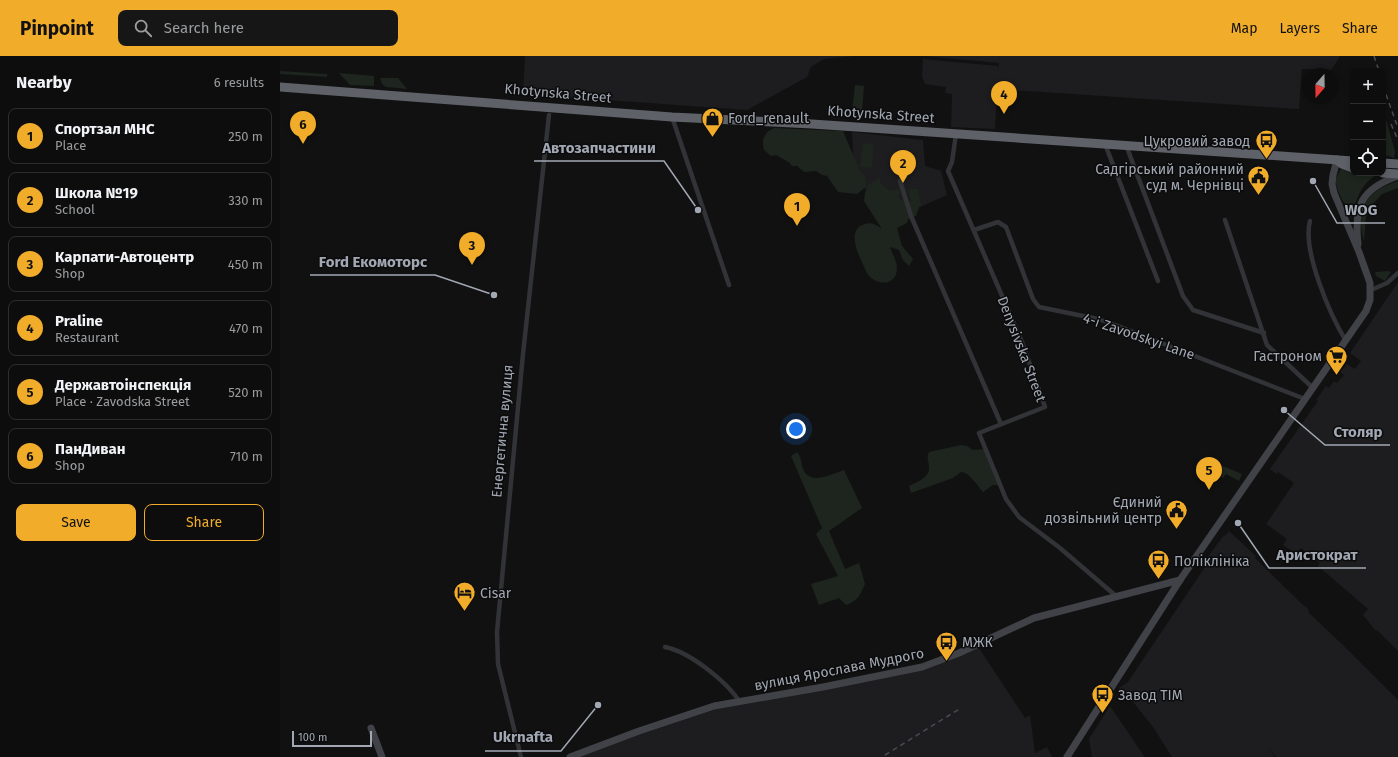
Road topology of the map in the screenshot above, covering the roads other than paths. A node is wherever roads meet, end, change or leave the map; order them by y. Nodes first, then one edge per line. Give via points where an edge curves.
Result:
1 (280, 87) edge
2 (550, 111) junction
3 (672, 117) junction
4 (956, 134) junction
5 (1105, 144) junction
6 (1126, 145) junction
7 (1337, 160) junction
8 (1350, 161) edge
9 (1386, 163) edge
10 (1398, 164) edge
11 (1350, 167) edge
12 (1386, 173) edge
13 (1398, 175) edge
14 (900, 181) dead end
15 (1225, 220) dead end
16 (1310, 221) dead end
17 (974, 230) junction
18 (1359, 252) junction
19 (1398, 273) edge
20 (1158, 280) dead end
21 (729, 285) dead end
22 (1371, 290) junction
23 (1264, 333) junction
24 (1346, 341) junction
25 (1313, 388) junction
26 (1305, 399) junction
27 (1001, 424) junction
28 (1180, 580) junction
29 (1116, 596) junction
30 (665, 647) dead end
31 (740, 702) junction
32 (371, 728) dead end
33 (1075, 744) junction
34 (382, 757) edge
35 (521, 757) edge
36 (570, 757) edge
37 (1067, 757) edge
38 (1073, 757) edge

1 - 2 highway, Khotynska Street
2 - 3 highway, Khotynska Street
2 - 35 street, Енергетична вулиця via 497,632 498,664
3 - 4 highway, Khotynska Street
3 - 21 street
4 - 5 highway, Khotynska Street
4 - 17 street, Denysivska Street via 952,162 948,171
5 - 6 highway, Khotynska Street
5 - 20 street
6 - 7 highway, Khotynska Street
6 - 23 street via 1187,304 1192,310
7 - 8 highway, Khotynska Street
7 - 11 highway, Khotynska Street
7 - 18 main road via 1332,184 1334,193
9 - 10 highway
12 - 13 highway
13 - 18 main road via 1367,192 1360,203 1356,224
14 - 27 street via 911,216
15 - 23 street
16 - 24 street via 1309,250 1326,298
17 - 26 street, 4-i Zavodskyi Lane via 998,222 1006,227 1032,298 1039,307 1118,326
17 - 27 street, Denysivska Street via 1022,342 1045,407
18 - 22 main road
19 - 22 street via 1387,283
22 - 24 main road via 1366,311
23 - 25 street via 1267,345
24 - 25 main road
25 - 26 main road
26 - 28 main road
27 - 29 street, Denysivska Street via 979,433 1006,499 1019,517
28 - 29 main road, вулиця Ярослава Мудрого
28 - 33 main road
29 - 31 main road, вулиця Ярослава Мудрого via 1034,618 959,654 922,667
30 - 31 street via 681,652 708,670 734,692
31 - 36 main road, вулиця Ярослава Мудрого via 714,706
32 - 34 main road
33 - 37 main road
33 - 38 main road

